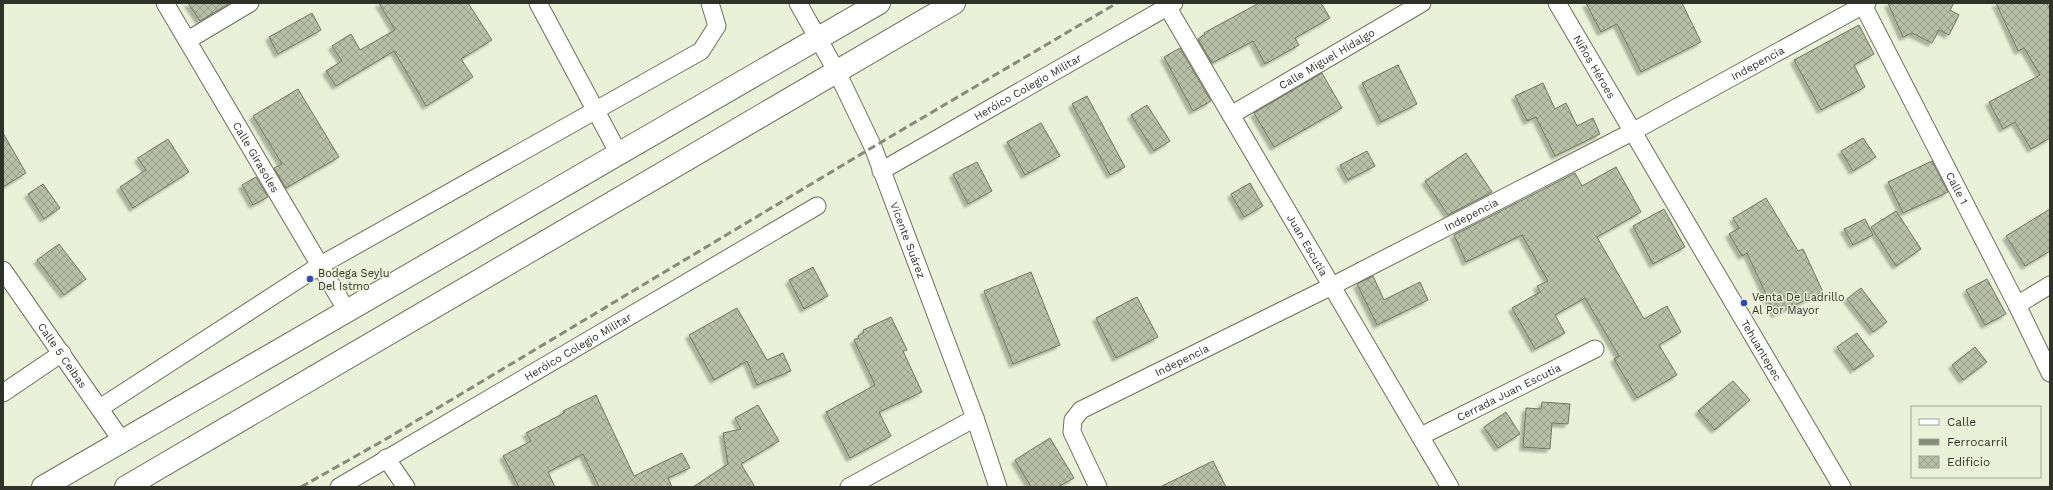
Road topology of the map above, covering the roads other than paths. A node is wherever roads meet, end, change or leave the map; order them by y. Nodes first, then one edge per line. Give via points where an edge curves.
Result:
1 (165, 3) edge
2 (250, 3) edge
3 (538, 3) edge
4 (710, 3) edge
5 (798, 3) edge
6 (878, 3) edge
7 (954, 3) edge
8 (1422, 3) edge
9 (1557, 3) edge
10 (1169, 4) edge
11 (1864, 4) edge
12 (817, 39) junction
13 (188, 40) junction
14 (837, 72) junction
15 (596, 110) junction
16 (1231, 115) junction
17 (1632, 132) junction
18 (619, 154) junction
19 (881, 171) junction
20 (817, 206) dead end
21 (319, 266) junction
22 (3, 270) edge
23 (2050, 285) edge
24 (1332, 286) junction
25 (2017, 305) junction
26 (347, 311) junction
27 (1595, 349) dead end
28 (62, 353) junction
29 (2050, 373) edge
30 (3, 393) edge
31 (100, 408) junction
32 (976, 418) junction
33 (1421, 436) junction
34 (122, 440) junction
35 (386, 458) junction
36 (43, 487) edge
37 (126, 487) edge
38 (339, 487) edge
39 (406, 487) edge
40 (849, 487) edge
41 (998, 487) edge
42 (1098, 487) edge
43 (1450, 487) edge
44 (1842, 487) edge

1 - 13 street, Calle Girasoles
2 - 13 street
3 - 15 street
4 - 15 street via 717,26 701,50
5 - 12 street, Vicente Suárez
6 - 12 main road
7 - 14 main road
8 - 16 street, Calle Miguel Hidalgo
9 - 17 street, Niños Héroes
10 - 16 street, Juan Escutia
10 - 19 street, Heróico Colegio Militar
11 - 17 street, Indepencia
11 - 25 street, Calle 1
12 - 14 street, Vicente Suárez
12 - 18 main road
13 - 21 street, Calle Girasoles
14 - 19 street, Vicente Suárez via 873,147
14 - 37 main road
15 - 18 street
15 - 21 street
16 - 24 street, Juan Escutia
17 - 24 street, Indepencia
17 - 44 street, Tehuantepec
18 - 26 main road
19 - 32 street, Vicente Suárez
20 - 35 street, Heróico Colegio Militar
21 - 26 street, Calle Girasoles
21 - 31 street
22 - 28 street, Calle 5 Ceibas
23 - 25 street
24 - 33 street, Juan Escutia
24 - 42 street, Indepencia via 1081,410 1073,420 1072,432
25 - 29 street, Calle 1
26 - 34 main road
27 - 33 street, Cerrada Juan Escutia
28 - 30 street
28 - 31 street, Calle 5 Ceibas
31 - 34 street, Calle 5 Ceibas
32 - 40 street
32 - 41 street, Vicente Suárez
33 - 43 street, Juan Escutia
34 - 36 main road
35 - 38 street, Heróico Colegio Militar
35 - 39 street

